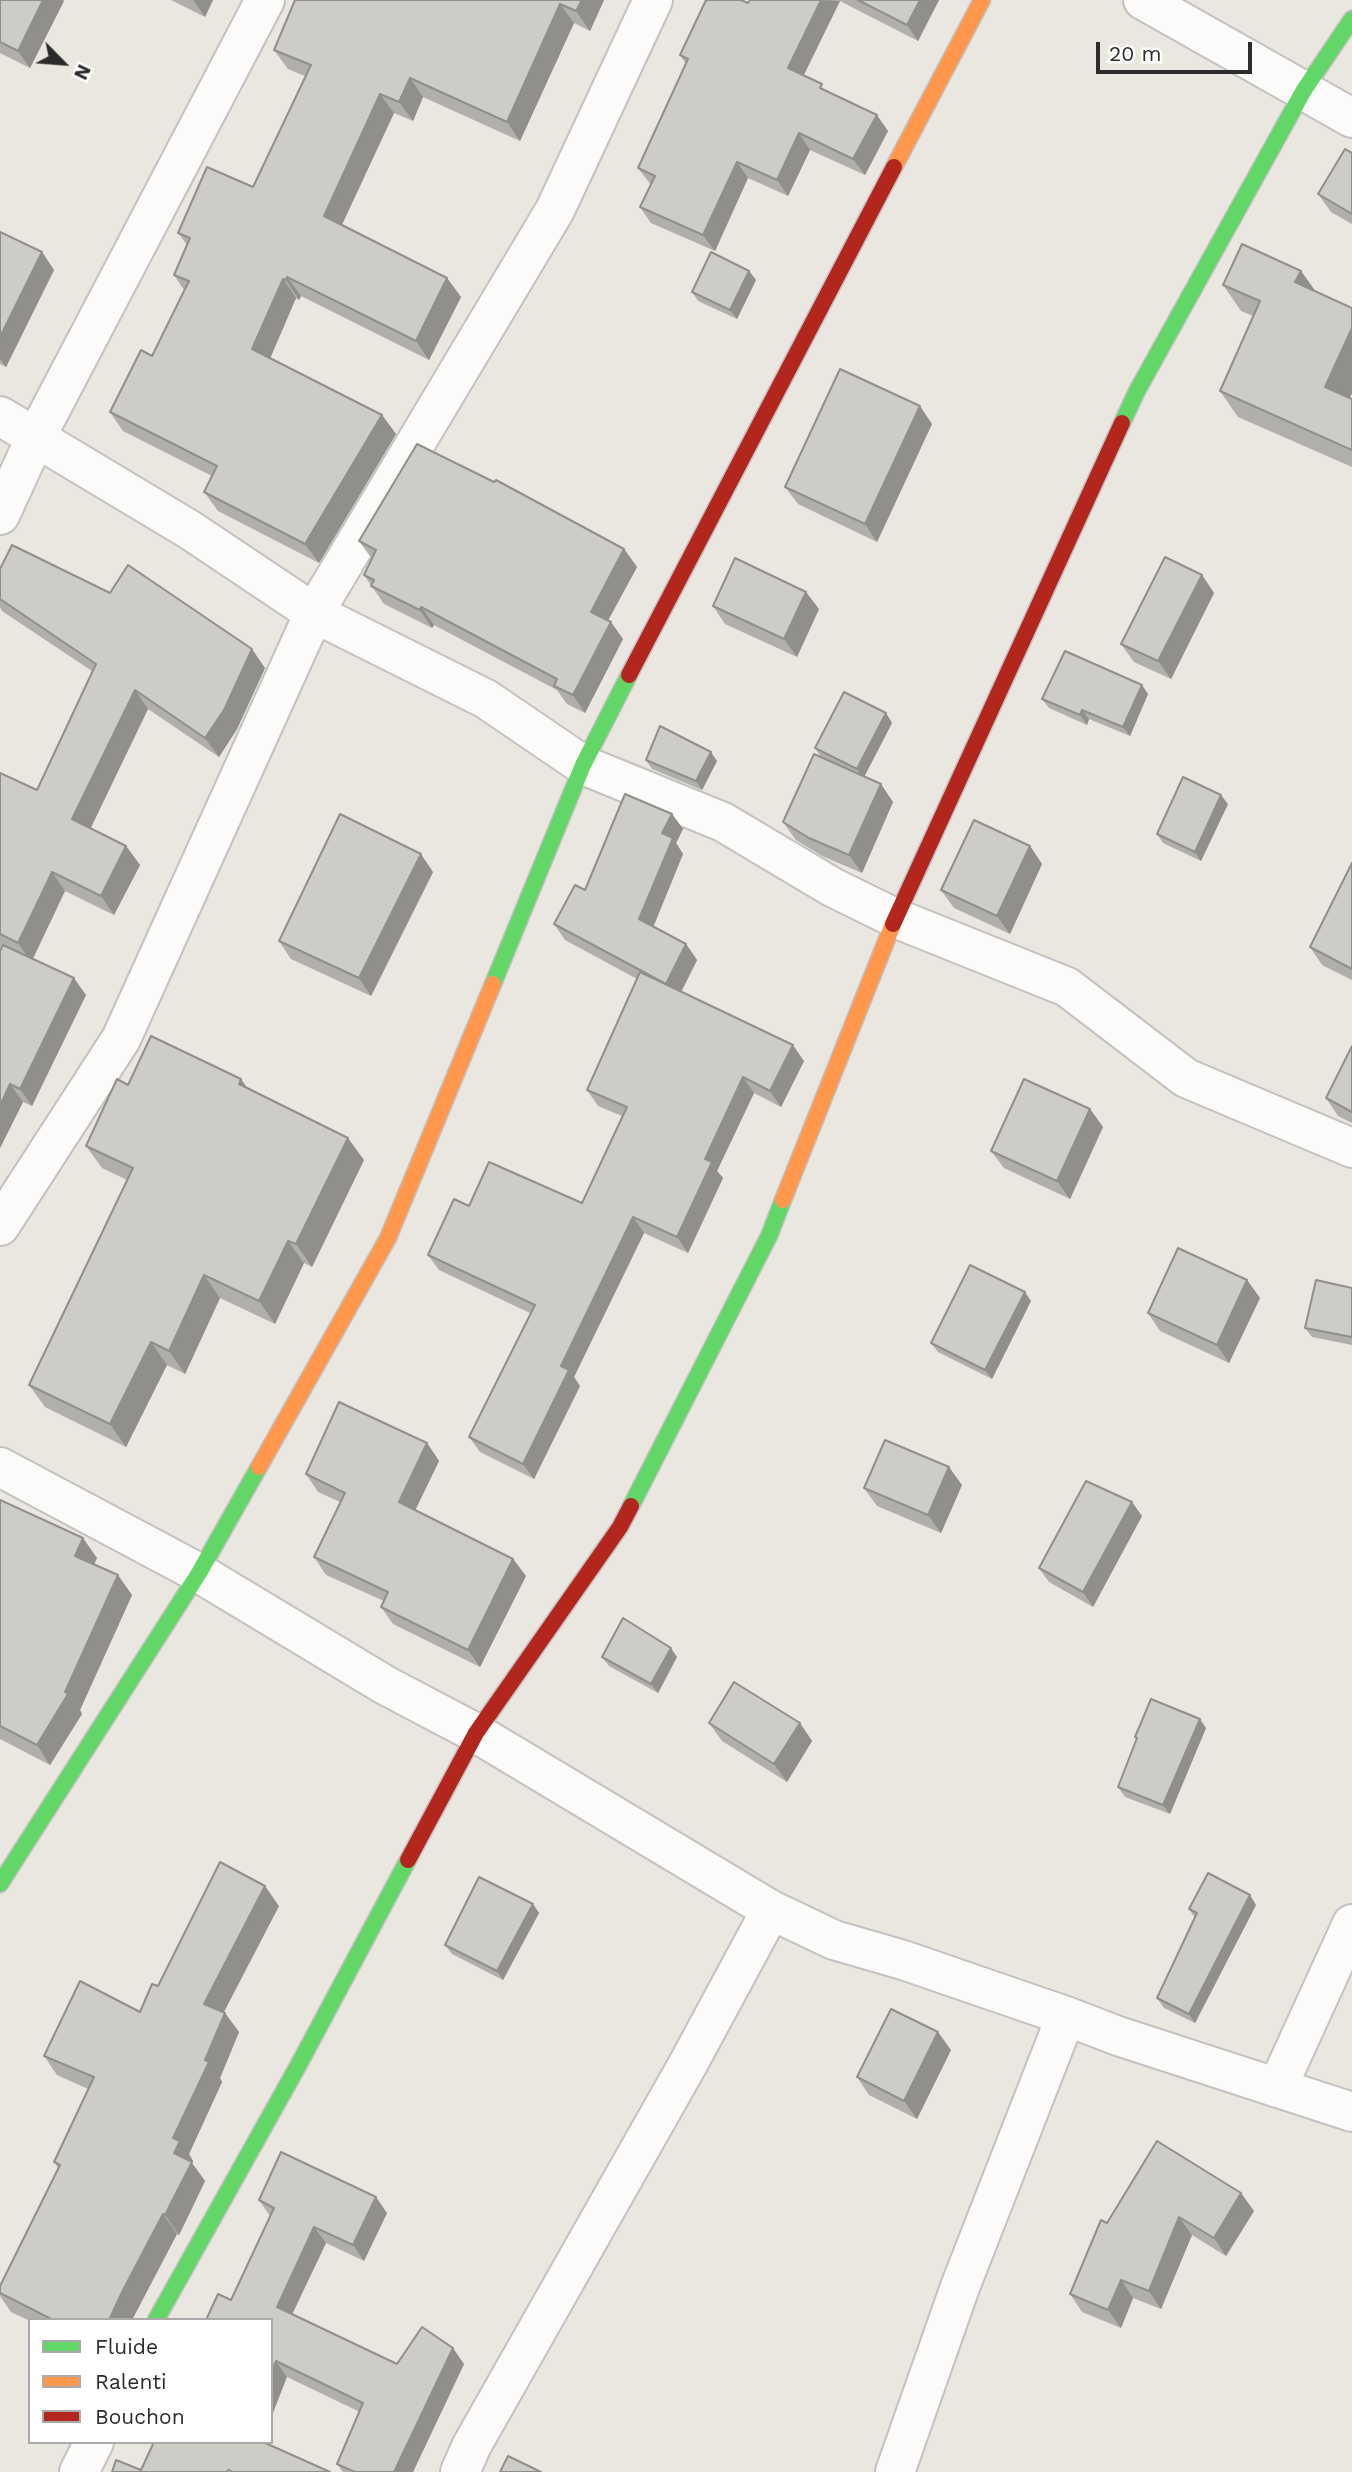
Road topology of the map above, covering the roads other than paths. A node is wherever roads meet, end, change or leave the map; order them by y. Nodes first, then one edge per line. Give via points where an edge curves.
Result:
1 (265, 0) edge
2 (653, 0) edge
3 (982, 0) edge
4 (1143, 0) edge
5 (1352, 19) edge
6 (1304, 90) junction
7 (1352, 118) edge
8 (0, 416) edge
9 (35, 439) junction
10 (0, 515) edge
11 (314, 613) junction
12 (583, 765) junction
13 (895, 918) junction
14 (1352, 1148) edge
15 (0, 1226) edge
16 (0, 1467) edge
17 (199, 1573) junction
18 (476, 1733) junction
19 (0, 1884) edge
20 (771, 1910) junction
21 (1352, 1924) edge
22 (1066, 2016) junction
23 (1277, 2088) junction
24 (1352, 2112) edge
25 (157, 2318) edge
26 (93, 2444) edge
27 (79, 2472) edge
28 (460, 2472) edge
29 (895, 2472) edge

1 - 9 street
2 - 11 street via 555,210
3 - 12 street
4 - 6 street
5 - 6 street
6 - 7 street
6 - 13 street via 1137,391
8 - 9 street
9 - 10 street
9 - 11 street via 190,530
11 - 12 street via 486,699
11 - 15 street via 121,1040
12 - 13 street via 723,822 832,887
12 - 17 street via 388,1238
13 - 14 street via 1067,987 1186,1078
13 - 18 street via 769,1236 627,1515
16 - 17 street
17 - 18 street via 385,1685
17 - 19 street
18 - 20 street
18 - 25 street
20 - 22 street via 834,1940
20 - 28 street
21 - 23 street
22 - 23 street
22 - 29 street via 960,2287
23 - 24 street
26 - 27 street

